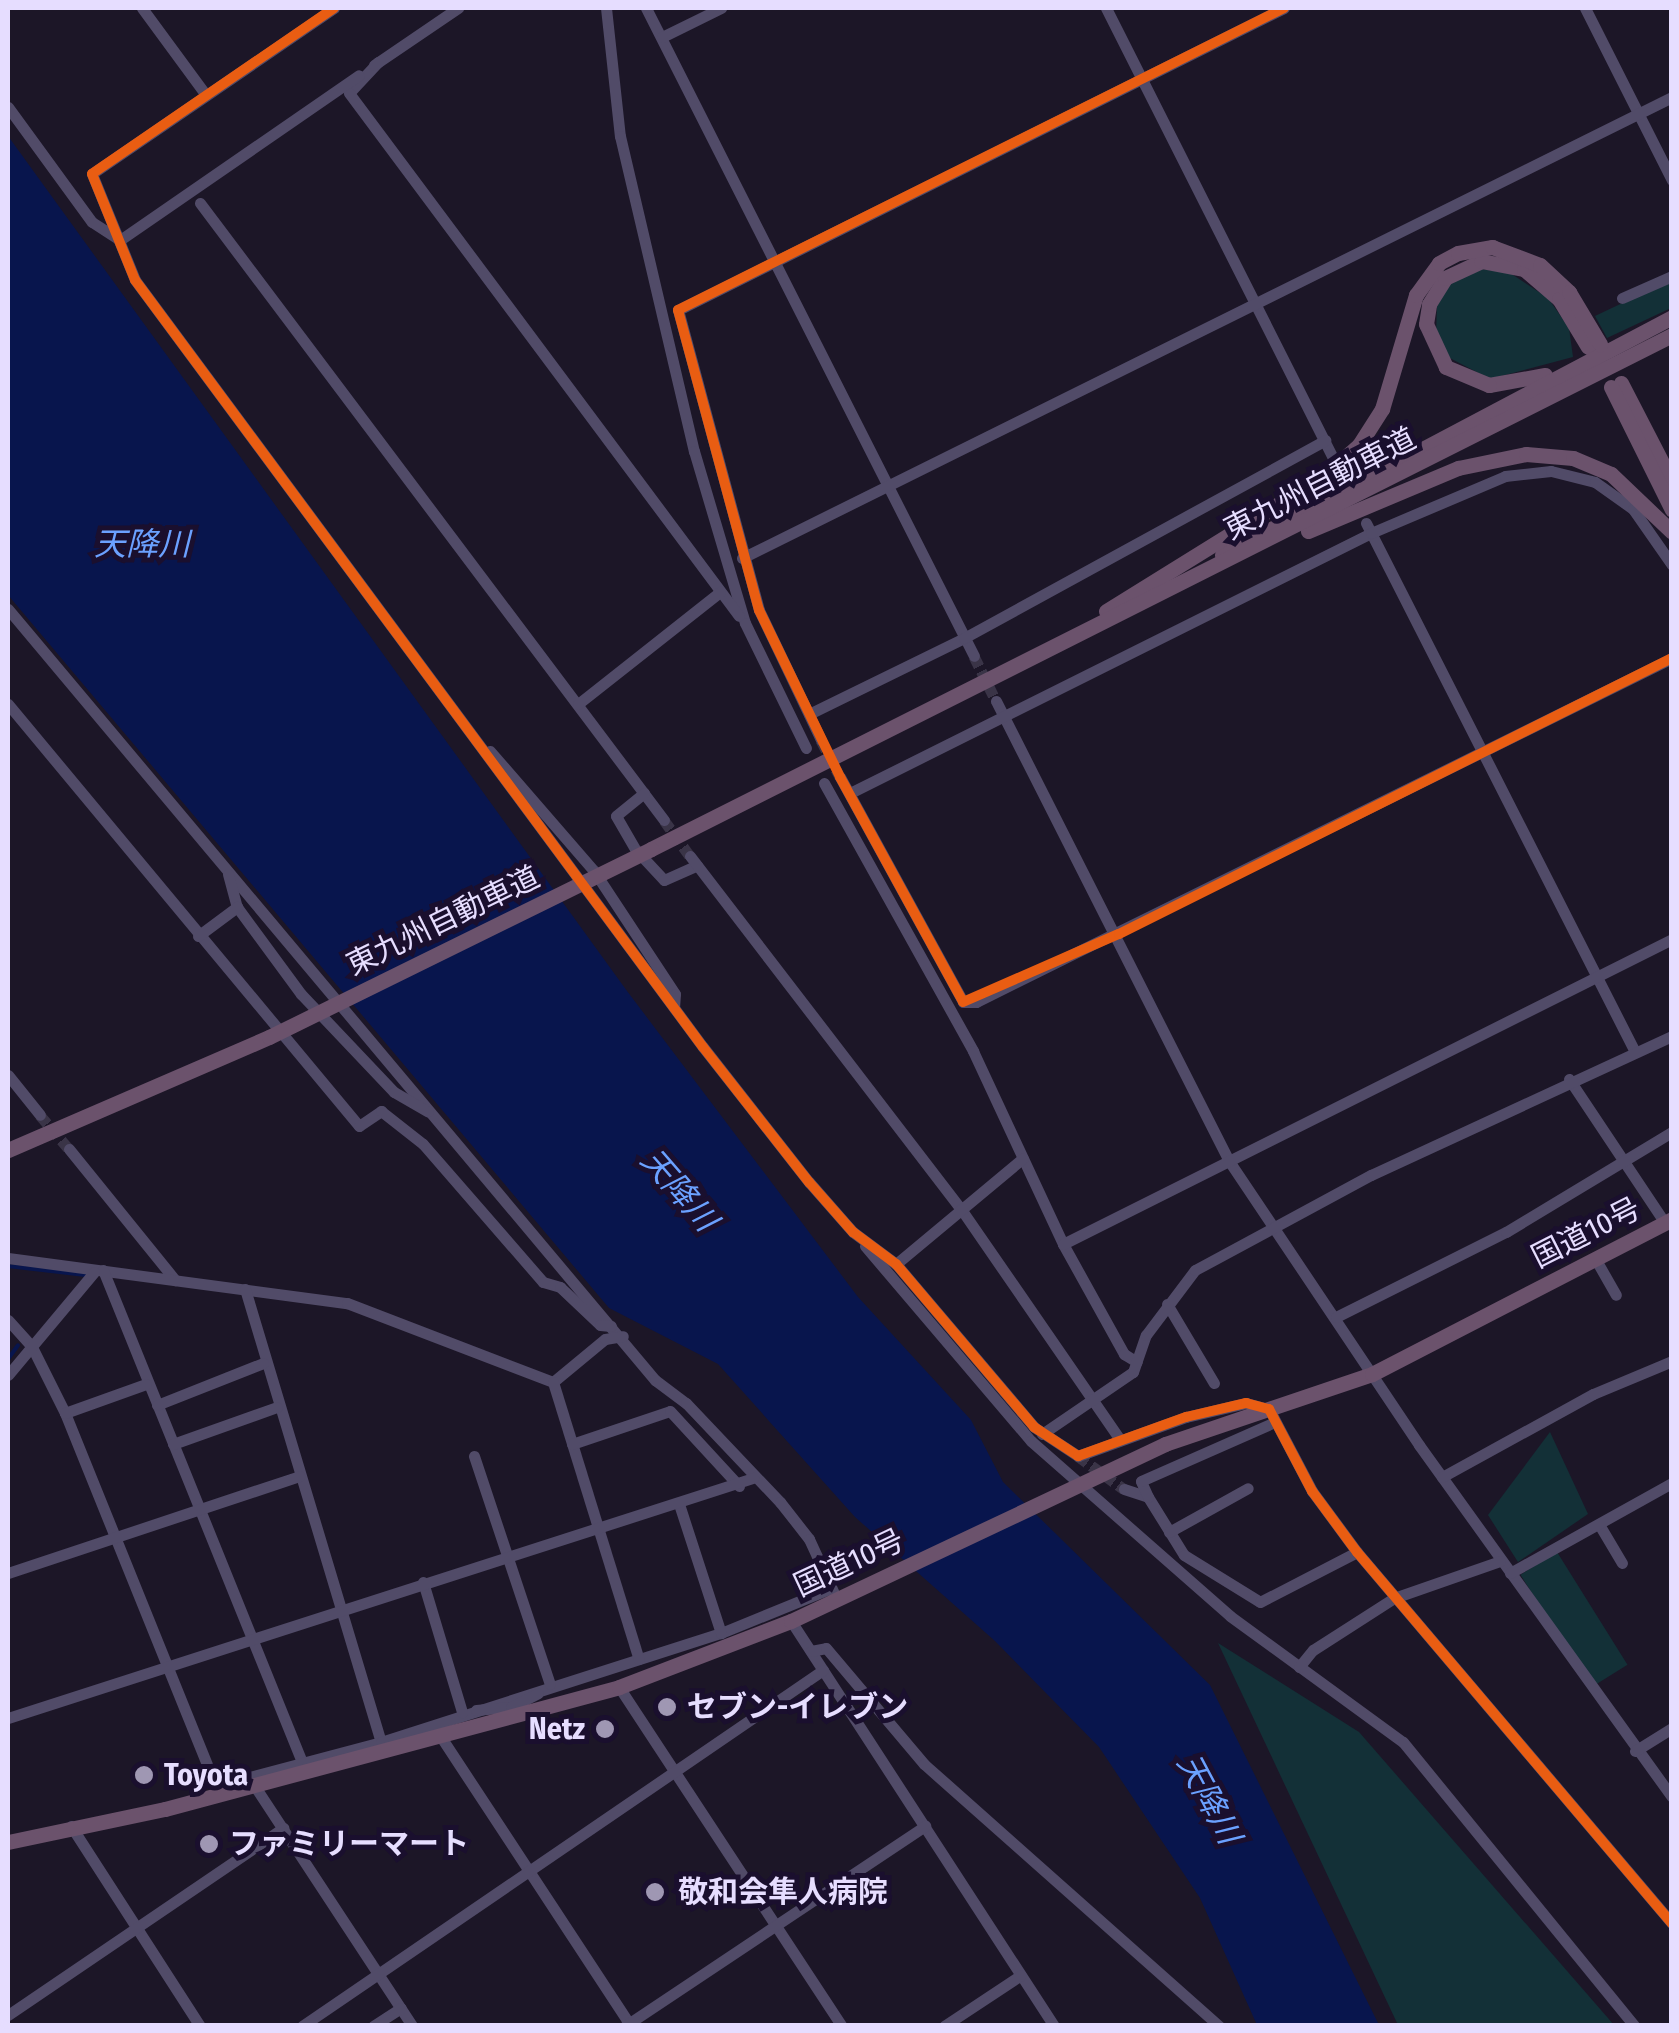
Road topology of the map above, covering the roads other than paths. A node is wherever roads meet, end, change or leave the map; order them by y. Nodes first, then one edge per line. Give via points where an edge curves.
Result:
1 (142, 8) edge
2 (334, 8) edge
3 (458, 8) edge
4 (606, 8) edge
5 (646, 8) edge
6 (721, 8) edge
7 (1106, 8) edge
8 (1284, 8) edge
9 (1586, 8) edge
10 (662, 37) junction
11 (378, 62) junction
12 (1142, 78) junction
13 (206, 95) junction
14 (1672, 97) edge
15 (8, 106) edge
16 (1638, 113) junction
17 (1672, 180) edge
18 (200, 203) dead end
19 (120, 240) junction
20 (775, 261) junction
21 (1672, 276) edge
22 (1622, 298) dead end
23 (1254, 302) junction
24 (1672, 317) edge
25 (1646, 330) junction
26 (1672, 335) edge
27 (1599, 353) junction
28 (1325, 440) junction
29 (1333, 458) dead end
30 (1672, 482) edge
31 (888, 486) junction
32 (1672, 510) edge
33 (1368, 528) junction
34 (1672, 532) edge
35 (1250, 552) junction
36 (742, 558) junction
37 (1672, 565) edge
38 (720, 592) junction
39 (8, 609) edge
40 (746, 623) junction
41 (964, 638) junction
42 (1056, 645) junction
43 (974, 656) tunnel mouth
44 (1672, 658) edge
45 (946, 700) junction
46 (996, 701) tunnel mouth
47 (8, 704) edge
48 (578, 704) junction
49 (809, 714) junction
50 (1003, 714) junction
51 (822, 740) tunnel mouth
52 (806, 748) tunnel mouth
53 (1481, 753) junction
54 (850, 792) junction
55 (644, 793) junction
56 (664, 820) tunnel mouth
57 (226, 867) junction
58 (238, 906) junction
59 (1119, 934) junction
60 (198, 936) junction
61 (1672, 939) edge
62 (1594, 976) junction
63 (1672, 1036) edge
64 (1634, 1050) junction
65 (8, 1075) edge
66 (1569, 1079) junction
67 (40, 1114) tunnel mouth
68 (436, 1116) junction
69 (1672, 1132) edge
70 (69, 1149) tunnel mouth
71 (8, 1150) edge
72 (1624, 1157) junction
73 (1024, 1158) junction
74 (1228, 1161) junction
75 (961, 1209) junction
76 (1668, 1221) edge
77 (1277, 1229) junction
78 (853, 1232) junction
79 (1063, 1244) junction
80 (8, 1258) edge
81 (1596, 1260) junction
82 (896, 1264) junction
83 (99, 1271) junction
84 (175, 1280) junction
85 (245, 1290) junction
86 (1616, 1294) dead end
87 (1167, 1304) junction
88 (1336, 1317) junction
89 (8, 1320) edge
90 (610, 1326) junction
91 (623, 1336) junction
92 (32, 1347) junction
93 (1672, 1361) edge
94 (1136, 1362) junction
95 (263, 1363) junction
96 (1372, 1374) junction
97 (8, 1376) edge
98 (553, 1382) junction
99 (1214, 1383) dead end
100 (146, 1384) junction
101 (1014, 1402) junction
102 (1093, 1403) junction
103 (157, 1405) junction
104 (277, 1406) junction
105 (65, 1413) junction
106 (1272, 1416) junction
107 (1024, 1434) junction
108 (1042, 1434) junction
109 (1118, 1437) junction
110 (173, 1444) junction
111 (572, 1444) junction
112 (474, 1456) dead end
113 (299, 1476) junction
114 (754, 1478) junction
115 (1442, 1478) junction
116 (1084, 1482) junction
117 (1672, 1484) edge
118 (740, 1486) junction
119 (1248, 1488) dead end
120 (1124, 1490) tunnel mouth
121 (1148, 1497) junction
122 (679, 1504) junction
123 (198, 1511) junction
124 (1600, 1526) junction
125 (596, 1531) junction
126 (1169, 1532) junction
127 (117, 1540) junction
128 (1357, 1552) junction
129 (1184, 1555) junction
130 (503, 1560) junction
131 (1500, 1561) junction
132 (1622, 1562) dead end
133 (1172, 1567) junction
134 (8, 1573) edge
135 (1510, 1574) junction
136 (423, 1582) junction
137 (840, 1593) junction
138 (1394, 1598) junction
139 (339, 1609) junction
140 (792, 1620) junction
141 (720, 1633) junction
142 (250, 1637) junction
143 (811, 1651) junction
144 (638, 1659) junction
145 (166, 1662) junction
146 (1298, 1666) junction
147 (823, 1670) junction
148 (550, 1684) junction
149 (619, 1687) junction
150 (462, 1712) junction
151 (512, 1712) junction
152 (8, 1718) edge
153 (1672, 1728) edge
154 (439, 1734) junction
155 (381, 1742) junction
156 (1636, 1751) junction
157 (302, 1762) junction
158 (676, 1770) junction
159 (252, 1782) junction
160 (1672, 1797) edge
161 (71, 1826) junction
162 (925, 1826) junction
163 (283, 1828) junction
164 (8, 1842) edge
165 (528, 1870) junction
166 (1672, 1923) edge
167 (776, 1925) junction
168 (136, 1928) junction
169 (378, 1972) junction
170 (1021, 1975) junction
171 (400, 2008) junction
172 (8, 2015) edge
173 (628, 2025) edge
174 (200, 2026) edge
175 (302, 2026) edge
176 (373, 2026) edge
177 (412, 2026) edge
178 (842, 2026) edge
179 (944, 2026) edge
180 (1054, 2026) edge
181 (1219, 2026) edge
182 (1635, 2026) edge

1 - 13 street
2 - 13 street
3 - 11 street
4 - 40 street via 620,136 694,450
5 - 10 street
6 - 10 street
7 - 12 street
8 - 12 street
9 - 16 street
10 - 20 street
11 - 19 street
11 - 38 street via 350,94
12 - 20 street
12 - 23 street
13 - 19 street via 92,174
14 - 16 street
15 - 19 street via 92,222
16 - 17 street
16 - 23 street
18 - 48 street
19 - 78 street via 135,280 468,735
20 - 31 street
20 - 36 street via 678,310
21 - 22 street
23 - 28 street
23 - 31 street
24 - 25 highway
25 - 27 highway
25 - 27 highway via 1534,378 1480,384 1454,373 1434,352 1429,304 1462,266 1507,263 1551,290
26 - 27 highway
27 - 35 highway, 東九州自動車道
27 - 42 highway, 東九州自動車道
27 - 45 highway via 1569,292 1540,265 1492,247 1458,252 1439,263 1416,295 1382,409 1342,462 1138,593
28 - 29 street
28 - 41 street
30 - 32 highway via 1616,385
31 - 36 street
31 - 41 street
33 - 37 street via 1505,476 1551,471 1615,494
33 - 50 street
33 - 53 street
34 - 35 highway via 1611,474 1573,458 1526,454 1458,468
35 - 42 highway, 東九州自動車道
36 - 49 street
38 - 40 street
38 - 48 street
39 - 57 street
40 - 52 street
41 - 43 street
41 - 49 street
42 - 45 highway, 東九州自動車道
44 - 53 street
45 - 71 highway, 東九州自動車道, bridge via 269,1037
46 - 50 street
47 - 60 street
48 - 55 street
49 - 51 street
50 - 54 street
50 - 59 street
53 - 59 street
53 - 62 street
54 - 59 street via 963,1002
54 - 73 street via 841,778 826,785 973,1051
55 - 56 street
55 - 75 street via 616,816 636,850 664,880 694,861
57 - 58 street
57 - 68 street
58 - 60 street
58 - 68 street via 336,1035 394,1092
59 - 74 street
60 - 90 street via 359,1126 381,1111 423,1144 543,1282 560,1287 600,1325
61 - 62 street
62 - 64 street
62 - 74 street
63 - 64 street
64 - 66 street
65 - 67 street
66 - 72 street
66 - 77 street
68 - 90 street
69 - 72 street
70 - 84 street
72 - 76 street
72 - 88 street via 1506,1232
73 - 75 street
73 - 79 street
74 - 77 street
74 - 79 street
75 - 82 street
75 - 102 street
76 - 81 highway, 国道10号
77 - 87 street via 1195,1270
77 - 88 street
78 - 82 street
78 - 107 street
79 - 94 street via 1124,1354
80 - 83 street
81 - 86 street
81 - 96 highway, 国道10号
82 - 101 street
83 - 84 street
83 - 92 street
83 - 100 street
84 - 85 street
85 - 95 street
85 - 98 street via 347,1304
87 - 94 street
87 - 99 street
88 - 96 street
89 - 92 street
90 - 91 street
91 - 98 street via 605,1339
91 - 114 street via 655,1380 686,1403
92 - 97 street
92 - 105 street
93 - 115 street via 1593,1394
94 - 102 street
95 - 103 street
95 - 104 street
96 - 106 highway, 国道10号
96 - 115 street
98 - 111 street
100 - 103 street
100 - 105 street
101 - 107 street
101 - 108 street
102 - 108 street
102 - 109 street
103 - 110 street
104 - 110 street
104 - 113 street
105 - 127 street
106 - 109 street via 1246,1403
106 - 116 highway, 国道10号 via 1166,1444
106 - 121 street via 1142,1481
106 - 128 street via 1312,1491
107 - 116 street
108 - 109 street via 1078,1456
110 - 123 street
111 - 118 street via 670,1411
111 - 125 street
112 - 130 street
113 - 123 street
113 - 139 street
114 - 118 street
114 - 137 street via 809,1539
115 - 131 street
116 - 133 street
116 - 137 highway, 国道10号
117 - 124 street
118 - 122 street
119 - 126 street
120 - 121 street
121 - 126 street
122 - 125 street
122 - 141 street
123 - 127 street
123 - 142 street
124 - 132 street
124 - 135 street
125 - 130 street
125 - 144 street
126 - 129 street
127 - 134 street
127 - 145 street
128 - 129 street via 1260,1602
128 - 138 street
129 - 133 street
130 - 136 street
130 - 148 street
131 - 135 street
131 - 138 street
133 - 146 street
135 - 156 street
136 - 139 street
136 - 150 street
137 - 140 highway, 国道10号
137 - 141 street
138 - 146 street
138 - 166 street
139 - 142 street
139 - 155 street
140 - 143 street
140 - 149 highway, 国道10号
141 - 144 street
142 - 145 street
142 - 157 street
143 - 147 street
143 - 181 street via 826,1648 924,1764
144 - 148 street
145 - 152 street
145 - 157 street via 216,1786
146 - 182 street via 1404,1742
147 - 158 street
147 - 162 street
148 - 150 street
148 - 151 street
149 - 151 highway, 国道10号
149 - 158 street
150 - 151 street
150 - 155 street
151 - 154 highway, 国道10号
153 - 156 street
154 - 159 highway, 国道10号
154 - 165 street
155 - 157 street
156 - 160 street
158 - 165 street
158 - 167 street
159 - 161 highway, 国道10号 via 165,1809
159 - 163 street
161 - 164 highway, 国道10号
161 - 168 street
162 - 167 street
162 - 170 street
163 - 168 street
163 - 169 street
165 - 169 street
165 - 173 street
167 - 173 street
167 - 178 street
168 - 172 street
168 - 174 street
169 - 171 street
169 - 175 street
170 - 179 street
170 - 180 street
171 - 176 street
171 - 177 street

